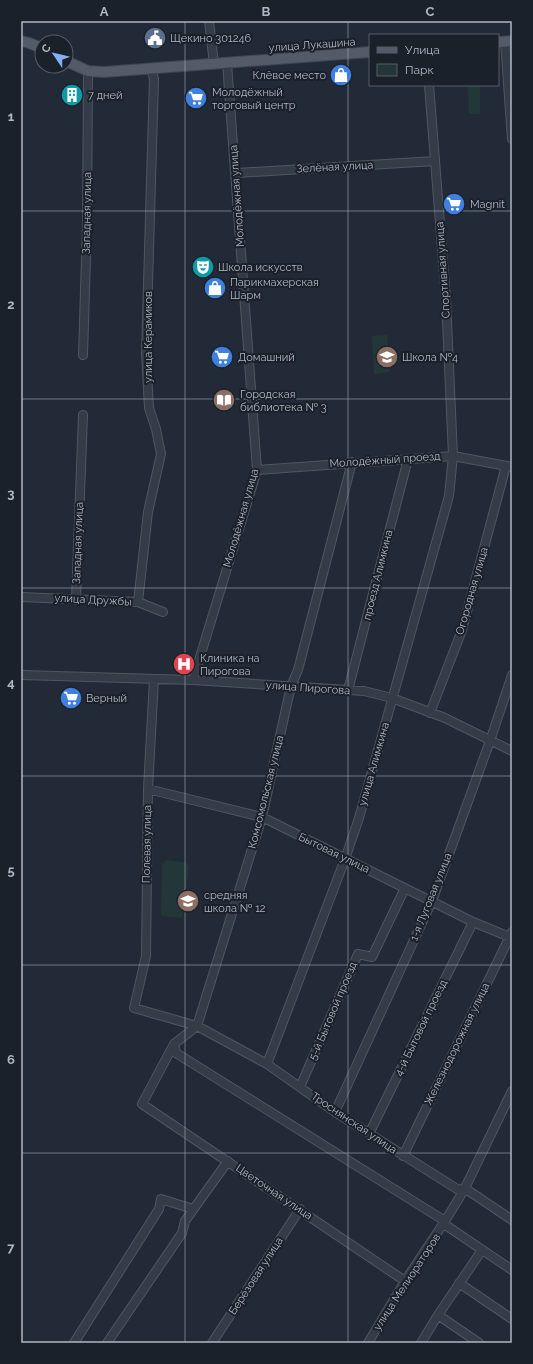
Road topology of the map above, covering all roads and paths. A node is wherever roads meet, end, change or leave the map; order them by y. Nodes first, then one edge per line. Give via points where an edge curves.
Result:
1 (209, 21) edge
2 (21, 41) edge
3 (505, 42) edge
4 (34, 44) edge
5 (369, 52) edge
6 (228, 63) junction
7 (214, 64) junction
8 (74, 65) edge
9 (151, 69) junction
10 (88, 71) junction
11 (429, 86) edge
12 (512, 139) edge
13 (435, 161) junction
14 (236, 173) junction
15 (83, 355) dead end
16 (83, 415) dead end
17 (453, 456) junction
18 (408, 459) junction
19 (352, 462) junction
20 (509, 466) edge
21 (256, 470) junction
22 (21, 597) edge
23 (76, 600) junction
24 (138, 602) junction
25 (163, 612) dead end
26 (21, 675) edge
27 (512, 675) edge
28 (154, 679) junction
29 (193, 680) junction
30 (291, 686) junction
31 (348, 690) junction
32 (392, 698) junction
33 (430, 713) junction
34 (490, 741) junction
35 (512, 751) edge
36 (148, 789) junction
37 (262, 817) junction
38 (345, 859) junction
39 (405, 888) junction
40 (432, 900) junction
41 (473, 922) junction
42 (511, 935) edge
43 (134, 1008) joint
44 (197, 1026) junction
45 (174, 1044) junction
46 (267, 1064) junction
47 (300, 1087) junction
48 (512, 1091) edge
49 (335, 1112) junction
50 (369, 1134) junction
51 (403, 1156) junction
52 (228, 1161) junction
53 (464, 1190) junction
54 (193, 1209) junction
55 (300, 1209) junction
56 (512, 1219) edge
57 (445, 1222) junction
58 (482, 1250) junction
59 (512, 1270) edge
60 (405, 1281) junction
61 (459, 1283) junction
62 (438, 1315) junction
63 (512, 1319) edge
64 (74, 1343) edge
65 (107, 1343) edge
66 (212, 1343) edge
67 (368, 1343) edge
68 (421, 1343) edge
69 (480, 1343) edge

1 - 7 street
2 - 4 main road
3 - 12 street
5 - 6 main road, улица Лукашина
6 - 7 main road, улица Лукашина
6 - 14 street, Молодёжная улица
7 - 9 main road, улица Лукашина
8 - 10 main road, улица Лукашина
9 - 10 main road, улица Лукашина
9 - 24 street, улица Керамиков via 154,79 146,353 149,408 161,454 148,512
10 - 15 street, Западная улица
11 - 13 street, Спортивная улица
13 - 14 street, Зелёная улица
13 - 17 street, Спортивная улица via 446,299
14 - 21 street, Молодёжная улица
16 - 23 street, Западная улица
17 - 18 street, Молодёжный проезд
17 - 20 street, Молодёжный проезд
17 - 32 street, улица Алимкина via 449,496
18 - 19 street, Молодёжный проезд
18 - 31 street, проезд Алимкина
19 - 21 street, Молодёжный проезд
19 - 30 street, Комсомольская улица via 298,670
20 - 33 street, Огородная улица via 462,630
21 - 29 street, Молодёжная улица
22 - 23 street, улица Дружбы
23 - 24 street, улица Дружбы
24 - 25 street, улица Дружбы
26 - 28 street, улица Пирогова
27 - 34 street, 1-я Луговая улица
28 - 29 street, улица Пирогова
28 - 36 street, Полевая улица
29 - 30 street, улица Пирогова
30 - 31 street, улица Пирогова
30 - 37 street, Комсомольская улица
31 - 32 street, улица Пирогова
32 - 33 street, улица Пирогова
32 - 38 street, улица Алимкина
33 - 34 street, улица Пирогова
34 - 35 street, улица Пирогова
34 - 40 street, 1-я Луговая улица
36 - 37 street, Бытовая улица
36 - 43 street, Полевая улица via 146,956
37 - 38 street, Бытовая улица
37 - 44 street, Комсомольская улица
38 - 39 street, Бытовая улица
38 - 46 street, улица Алимкина
39 - 40 street, Бытовая улица
39 - 47 street, 5-й Бытовой проезд via 372,957 358,954
40 - 41 street, Бытовая улица
40 - 49 street, 1-я Луговая улица
41 - 42 street, Бытовая улица
41 - 50 street, 4-й Бытовой проезд
42 - 51 street, Железнодорожная улица
43 - 44 street, Троснянская улица
44 - 45 street
44 - 46 street, Троснянская улица
45 - 52 street, Цветочная улица via 142,1104
45 - 57 street via 176,1053
46 - 47 street, Троснянская улица
47 - 49 street, Троснянская улица
48 - 53 street, улица Мелиораторов
49 - 50 street, Троснянская улица
50 - 51 street, Троснянская улица
51 - 53 street, Троснянская улица via 457,1189
52 - 54 street
52 - 55 street, Цветочная улица
53 - 56 street, Троснянская улица
53 - 57 street, улица Мелиораторов
54 - 64 street via 161,1199 159,1209
54 - 65 street via 182,1233
55 - 60 street, Цветочная улица
55 - 66 street, Берёзовая улица
57 - 58 street
57 - 60 street, улица Мелиораторов
58 - 59 street
58 - 61 street
60 - 67 street, улица Мелиораторов
61 - 62 street
61 - 63 street
62 - 68 street
62 - 69 street

